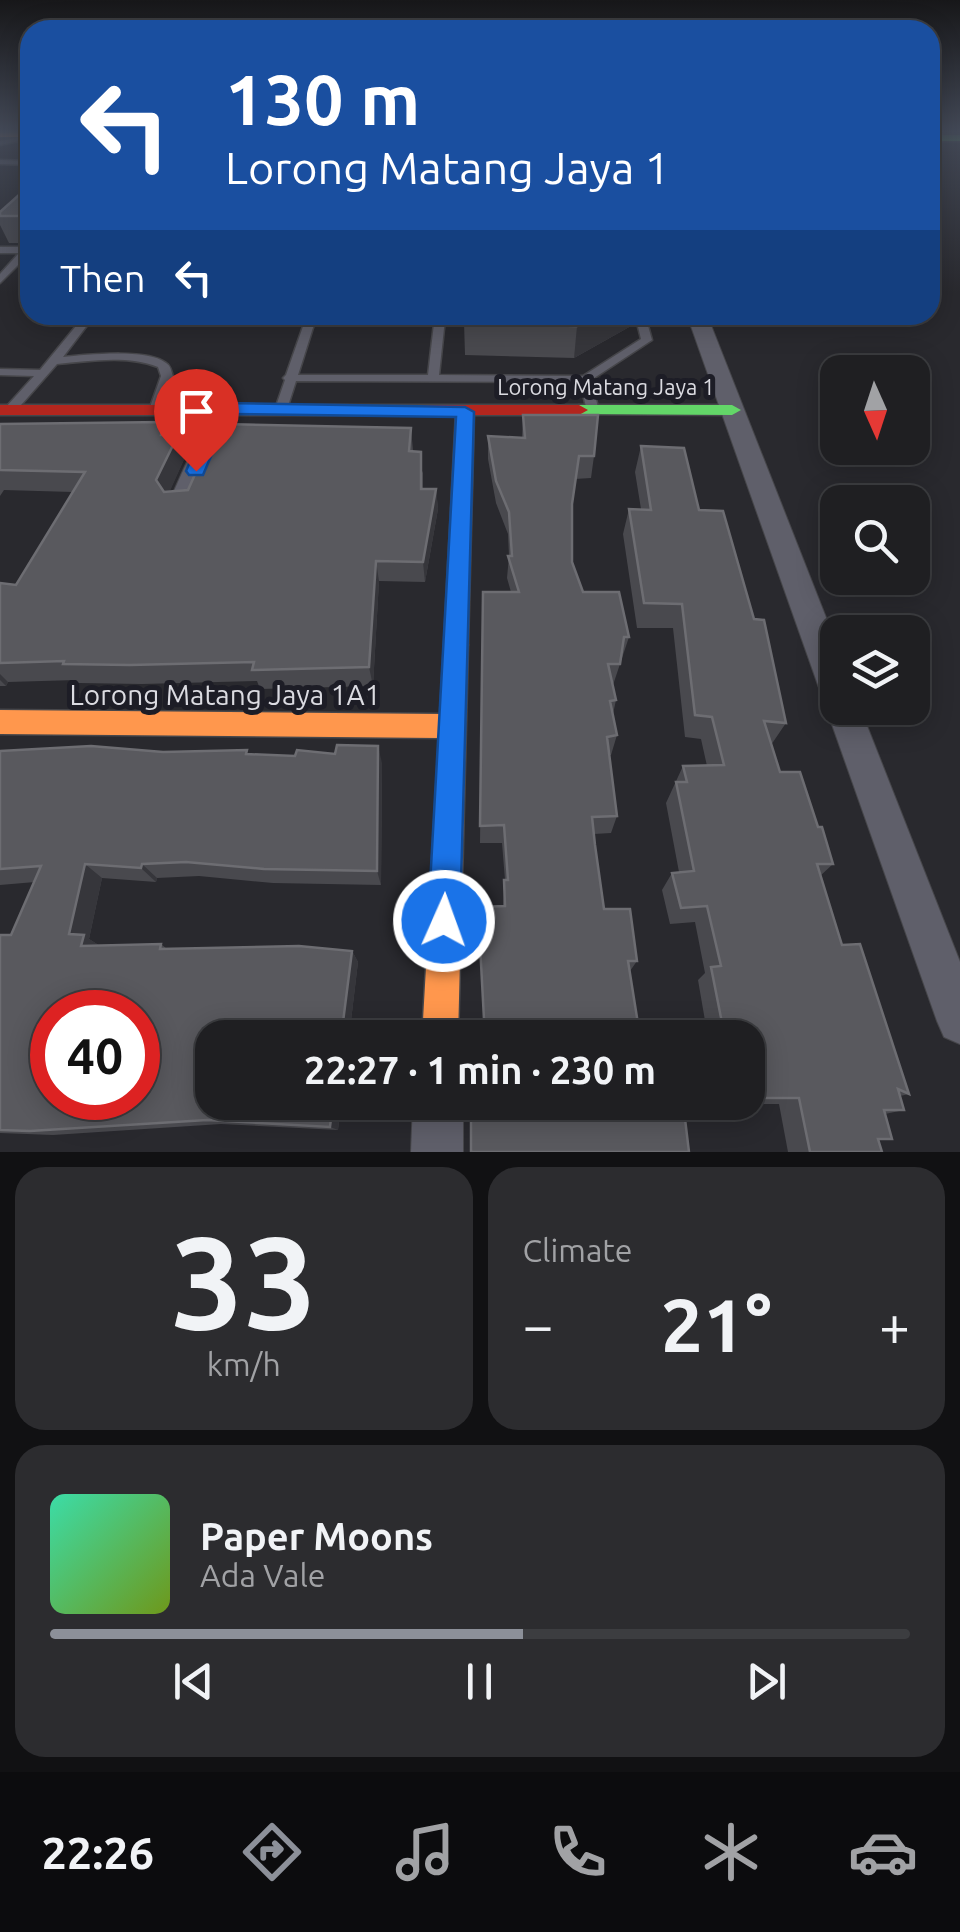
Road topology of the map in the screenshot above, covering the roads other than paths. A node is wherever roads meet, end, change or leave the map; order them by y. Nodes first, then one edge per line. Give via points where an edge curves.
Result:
1 (20, 259) edge
2 (0, 280) edge
3 (82, 325) edge
4 (308, 325) edge
5 (439, 325) edge
6 (643, 325) edge
7 (701, 325) edge
8 (54, 360) junction
9 (0, 372) edge
10 (42, 372) junction
11 (289, 378) junction
12 (433, 379) junction
13 (585, 380) junction
14 (222, 408) junction
15 (5, 410) edge
16 (154, 410) junction
17 (281, 410) junction
18 (732, 410) junction
19 (593, 411) junction
20 (465, 412) junction
21 (183, 502) edge
22 (820, 645) edge
23 (0, 722) edge
24 (849, 725) edge
25 (450, 726) junction
26 (441, 1020) edge
27 (960, 1020) edge
28 (438, 1120) edge
29 (437, 1152) edge

1 - 2 lane
3 - 8 lane
4 - 11 lane
5 - 12 lane
6 - 13 lane via 648,340
7 - 18 street
8 - 10 lane
8 - 16 lane via 155,359 168,375
9 - 10 lane
10 - 15 lane
11 - 12 lane
11 - 17 lane
12 - 13 lane
13 - 19 lane
14 - 16 street, Lorong Matang Jaya 1
14 - 17 street, Lorong Matang Jaya 1
14 - 21 street
15 - 16 street, Lorong Matang Jaya 1
17 - 20 street, Lorong Matang Jaya 1
18 - 19 street, Lorong Matang Jaya 1
18 - 22 street
19 - 20 street, Lorong Matang Jaya 1
20 - 25 street
23 - 25 street, Lorong Matang Jaya 1A1
24 - 27 street
25 - 26 street
28 - 29 street

